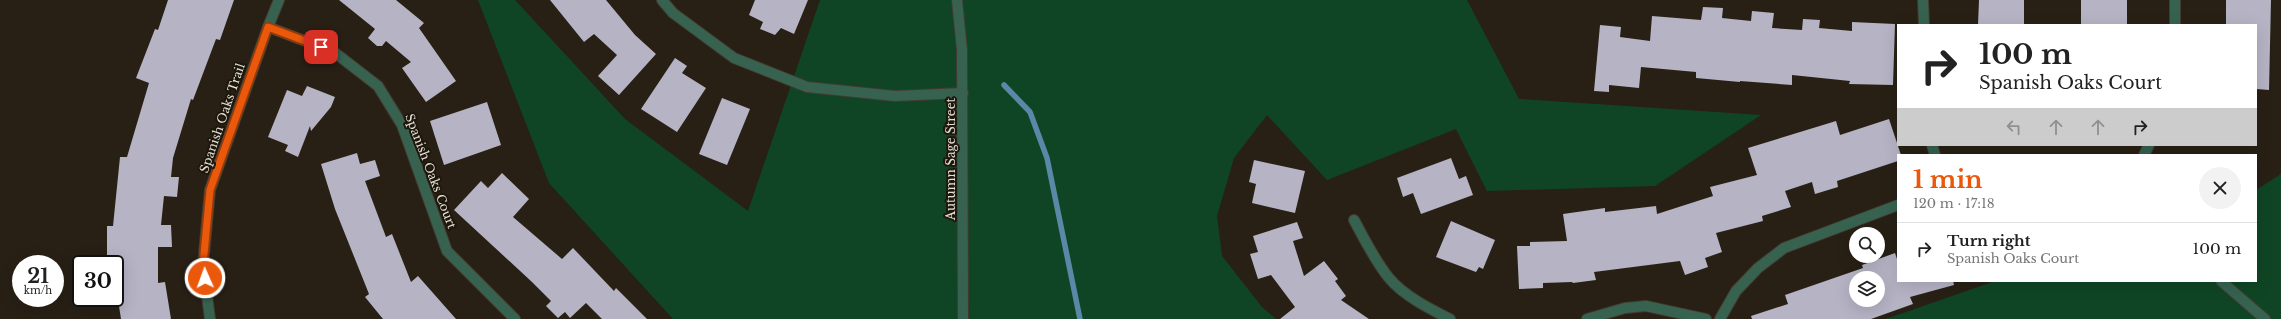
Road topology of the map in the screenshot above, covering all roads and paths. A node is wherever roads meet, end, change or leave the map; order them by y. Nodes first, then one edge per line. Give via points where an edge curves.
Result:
1 (279, 0) edge
2 (662, 0) edge
3 (957, 0) edge
4 (1923, 0) edge
5 (2175, 0) edge
6 (1924, 24) edge
7 (2175, 24) edge
8 (268, 27) junction
9 (962, 93) junction
10 (1897, 205) edge
11 (1354, 220) dead end
12 (2221, 282) edge
13 (210, 319) edge
14 (515, 319) edge
15 (964, 319) edge
16 (1450, 319) edge
17 (1587, 319) edge
18 (1706, 319) edge
19 (1720, 319) edge
20 (2265, 319) edge

1 - 8 street, Spanish Oaks Trail
2 - 9 street via 673,13 734,58 807,87 895,96
3 - 9 street, Autumn Sage Street via 962,50
4 - 6 street
5 - 7 street
8 - 13 street, Spanish Oaks Trail via 210,190 203,265
8 - 14 street, Spanish Oaks Court via 334,52 378,86 402,125 448,251
9 - 15 street, Autumn Sage Street
10 - 19 street via 1784,248 1758,268 1736,291
11 - 16 street via 1390,279
12 - 20 street
17 - 18 street via 1625,308 1646,306

